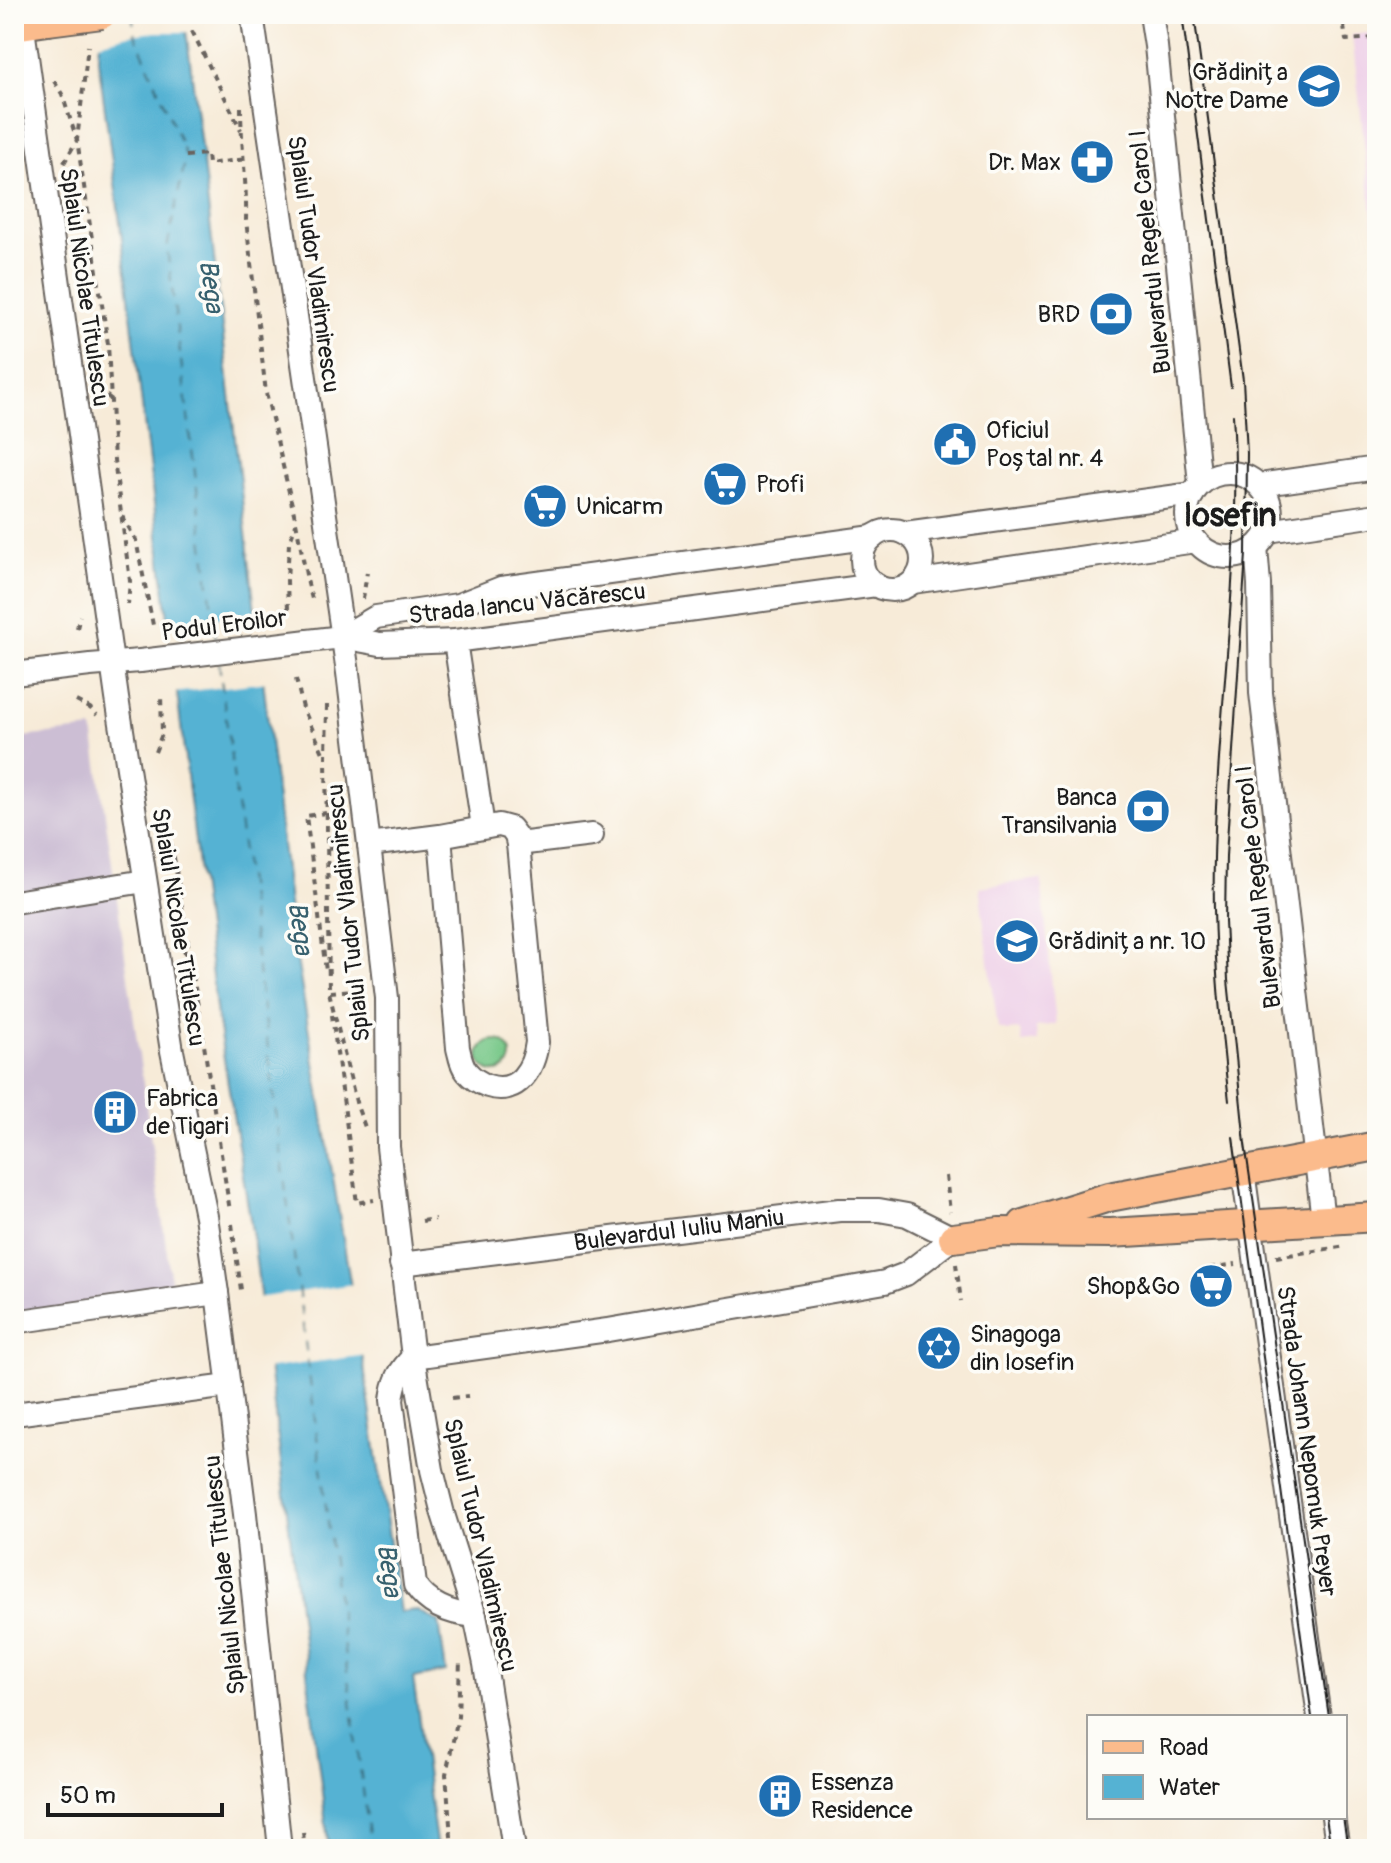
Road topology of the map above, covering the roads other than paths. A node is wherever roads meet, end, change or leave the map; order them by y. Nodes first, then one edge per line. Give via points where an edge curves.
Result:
1 (102, 14) edge
2 (252, 14) edge
3 (1151, 14) edge
4 (26, 22) edge
5 (1377, 468) edge
6 (1259, 485) junction
7 (1197, 489) junction
8 (1377, 515) edge
9 (905, 533) junction
10 (873, 537) junction
11 (1262, 539) junction
12 (1196, 541) junction
13 (913, 582) junction
14 (876, 585) junction
15 (342, 637) junction
16 (455, 641) junction
17 (112, 663) junction
18 (14, 674) edge
19 (483, 827) junction
20 (592, 835) dead end
21 (440, 836) junction
22 (518, 844) junction
23 (359, 845) junction
24 (145, 881) junction
25 (14, 902) edge
26 (1377, 1146) edge
27 (1316, 1158) junction
28 (1243, 1171) junction
29 (1377, 1217) edge
30 (1323, 1220) junction
31 (1251, 1225) junction
32 (999, 1232) junction
33 (953, 1238) junction
34 (401, 1264) junction
35 (217, 1293) junction
36 (14, 1322) edge
37 (413, 1357) junction
38 (229, 1386) junction
39 (14, 1414) edge
40 (466, 1616) junction
41 (1319, 1715) edge
42 (1333, 1819) edge
43 (280, 1849) edge
44 (514, 1849) edge
45 (1338, 1849) edge

1 - 4 main road, bridge
2 - 15 street, Splaiul Tudor Vladimirescu
3 - 7 street, Bulevardul Regele Carol I
4 - 17 street, Splaiul Nicolae Titulescu
5 - 6 street
6 - 7 street via 1223,473
6 - 11 street via 1267,495 1271,519
7 - 9 street
7 - 12 street via 1187,518
8 - 11 street
9 - 10 street via 888,530
9 - 13 street via 921,550 920,572
10 - 14 street via 862,557 863,568
10 - 15 street, Strada Iancu Văcărescu via 501,588 458,605 376,617
11 - 12 street via 1246,554 1233,557 1212,554
11 - 27 street, Bulevardul Regele Carol I via 1261,693
12 - 13 street
13 - 14 street via 895,590
14 - 16 street, Strada Iancu Văcărescu
15 - 16 street, Strada Iancu Văcărescu via 380,644
15 - 17 street, Podul Eroilor, bridge
15 - 23 street, Splaiul Tudor Vladimirescu
16 - 19 street
17 - 18 street, Podul Eroilor
17 - 24 street, Splaiul Nicolae Titulescu
19 - 21 street
19 - 22 street via 510,828
20 - 22 street
21 - 22 street via 458,1048 467,1073 497,1088 513,1085 525,1075 537,1042
21 - 23 street
23 - 34 street, Splaiul Tudor Vladimirescu via 387,998 388,1147
24 - 25 street
24 - 35 street, Splaiul Nicolae Titulescu
26 - 27 main road
27 - 28 main road
27 - 30 street, Bulevardul Regele Carol I
28 - 31 street, Strada Johann Nepomuk Preyer
28 - 32 main road via 1109,1197
29 - 30 main road
30 - 31 main road
31 - 32 main road via 1110,1233
31 - 41 street, Strada Johann Nepomuk Preyer
32 - 33 main road
33 - 34 street, Bulevardul Iuliu Maniu via 907,1215 839,1210
33 - 37 street via 906,1274 885,1282
34 - 37 street, Splaiul Tudor Vladimirescu
35 - 36 street
35 - 38 street, Splaiul Nicolae Titulescu
37 - 40 street, Splaiul Tudor Vladimirescu via 432,1470
37 - 40 street via 401,1368 392,1400 415,1585 425,1600
38 - 39 street
38 - 43 street, Splaiul Nicolae Titulescu
40 - 44 street, Splaiul Tudor Vladimirescu via 485,1664
42 - 45 street

